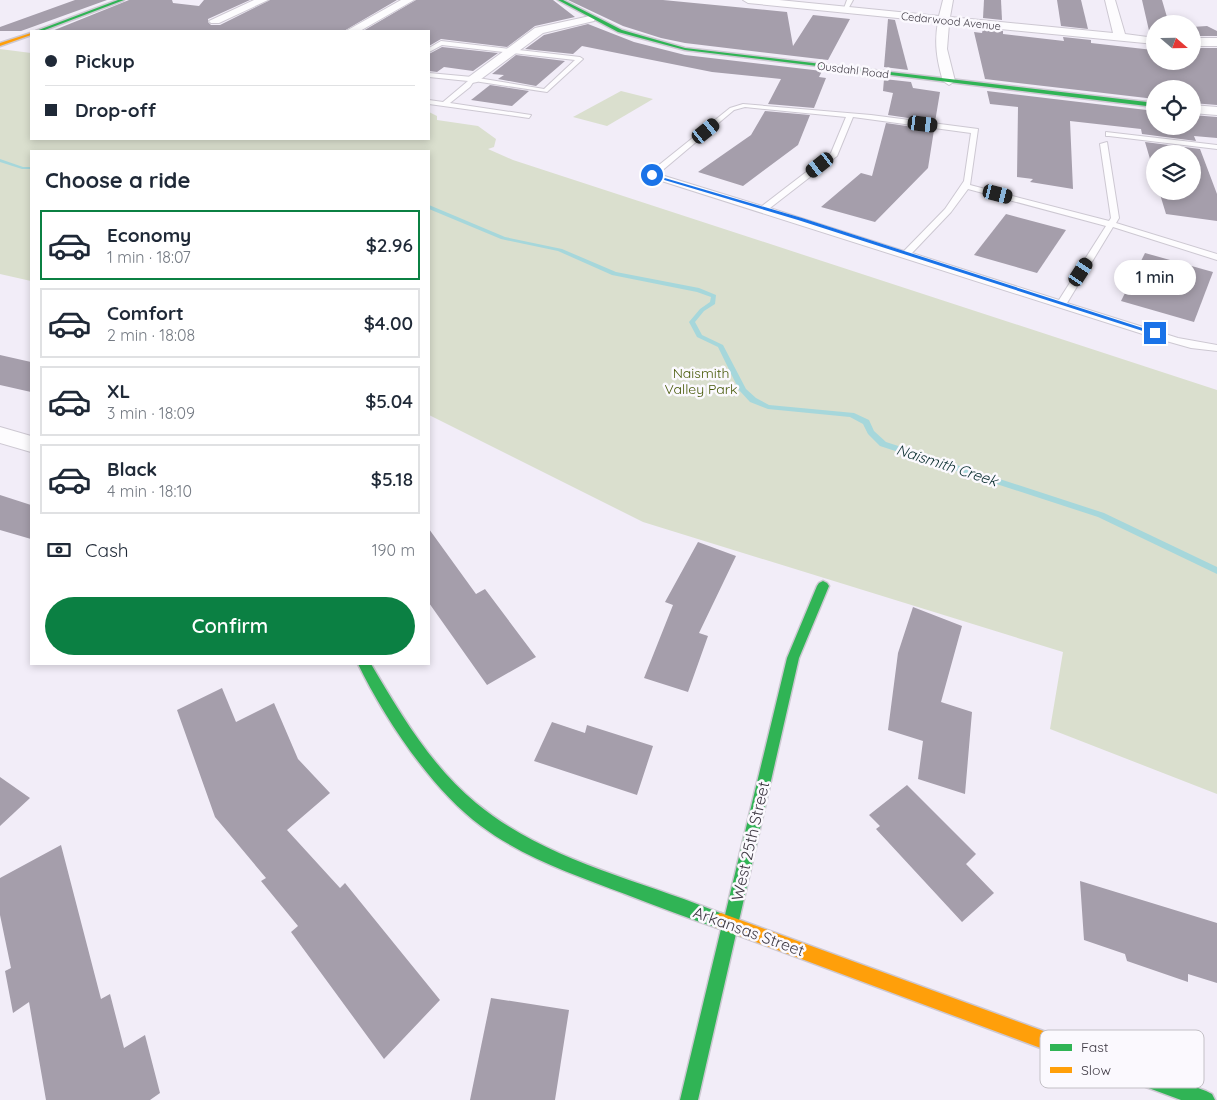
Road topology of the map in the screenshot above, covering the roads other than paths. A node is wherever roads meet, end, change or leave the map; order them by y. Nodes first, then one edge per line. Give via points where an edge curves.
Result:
1 (122, 0) edge
2 (263, 0) edge
3 (410, 0) edge
4 (560, 0) edge
5 (748, 0) edge
6 (948, 0) edge
7 (1110, 0) edge
8 (848, 5) edge
9 (590, 19) junction
10 (944, 20) junction
11 (215, 21) dead end
12 (41, 30) edge
13 (354, 30) edge
14 (30, 34) edge
15 (1120, 38) junction
16 (1146, 40) edge
17 (1201, 42) edge
18 (1217, 42) edge
19 (0, 45) edge
20 (430, 49) edge
21 (510, 51) junction
22 (430, 75) edge
23 (472, 79) junction
24 (949, 81) junction
25 (430, 102) edge
26 (444, 104) junction
27 (1146, 104) edge
28 (1201, 110) edge
29 (1217, 111) edge
30 (850, 115) junction
31 (530, 116) dead end
32 (1109, 134) dead end
33 (1104, 144) dead end
34 (1217, 147) edge
35 (966, 186) junction
36 (765, 208) junction
37 (1112, 224) junction
38 (906, 254) junction
39 (1217, 257) edge
40 (1061, 304) junction
41 (1217, 348) edge
42 (0, 435) edge
43 (30, 444) edge
44 (824, 586) dead end
45 (365, 665) edge
46 (730, 925) junction
47 (1040, 1039) edge
48 (1173, 1088) edge
49 (689, 1100) edge
50 (1206, 1100) edge

1 - 12 street
2 - 11 street
3 - 13 street
4 - 9 street, Ousdahl Road
5 - 8 street, Cedarwood Avenue
6 - 10 street
7 - 15 street
8 - 10 street, Cedarwood Avenue
9 - 21 street via 539,30
9 - 24 street, Ousdahl Road via 623,34 685,49
10 - 15 street, Cedarwood Avenue
10 - 24 street via 940,50
14 - 19 street
15 - 16 street, Cedarwood Avenue
17 - 18 street
20 - 21 lane via 441,43
21 - 23 street
21 - 23 lane via 580,59 545,91
22 - 23 lane
23 - 26 lane via 468,86
24 - 27 street, Ousdahl Road
25 - 26 lane
26 - 31 lane
28 - 29 street
30 - 35 lane via 975,131
30 - 36 lane via 834,154
30 - 36 lane via 757,105 738,107 652,175
32 - 34 lane
33 - 37 lane via 1115,218
35 - 37 lane
35 - 38 lane
36 - 38 lane
37 - 39 lane
37 - 40 lane
38 - 40 lane
40 - 41 lane via 1192,345
42 - 43 street
44 - 46 street, West 25th Street via 793,658
45 - 46 street, Arkansas Street via 402,728 448,785 489,823 549,858
46 - 47 street, Arkansas Street
46 - 49 street, West 25th Street
48 - 50 street, Arkansas Street

